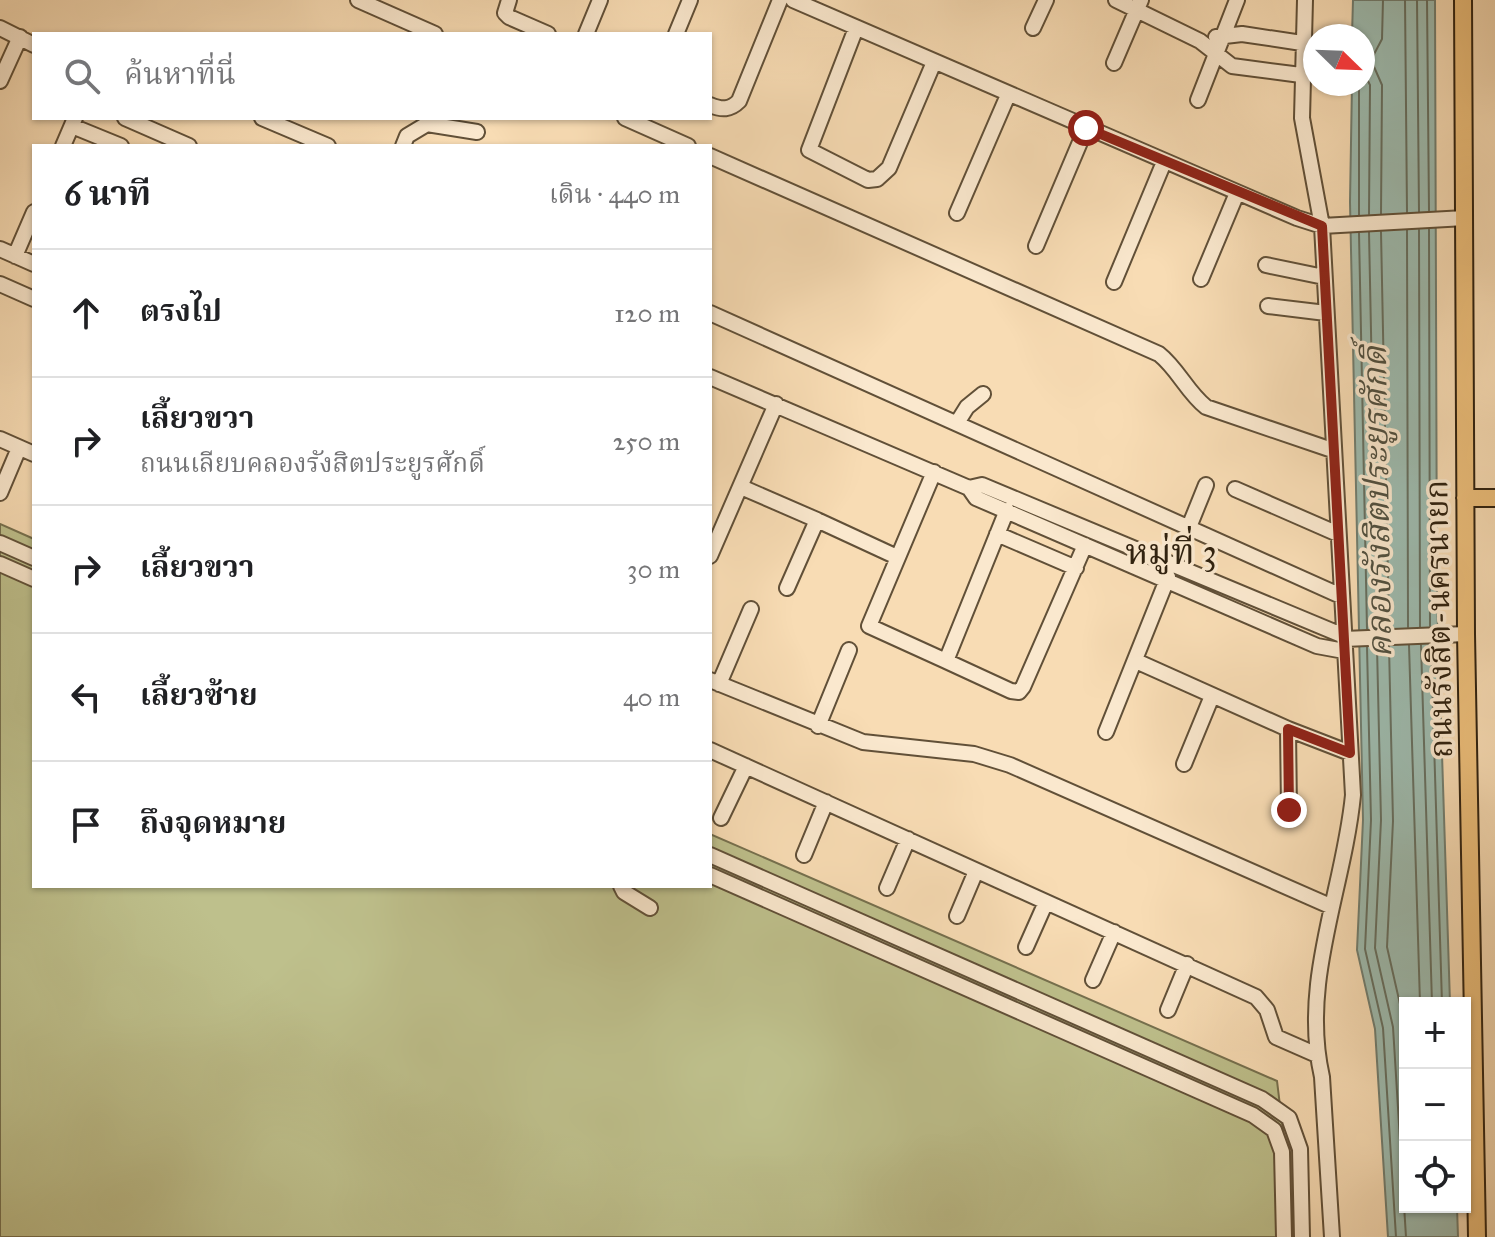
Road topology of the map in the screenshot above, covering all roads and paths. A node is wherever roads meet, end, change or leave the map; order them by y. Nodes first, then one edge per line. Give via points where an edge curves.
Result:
1 (358, 0) edge
2 (509, 0) edge
3 (600, 0) edge
4 (690, 0) edge
5 (780, 0) edge
6 (793, 0) edge
7 (1046, 0) edge
8 (1116, 0) edge
9 (1237, 0) edge
10 (1305, 0) edge
11 (1463, 0) edge
12 (1139, 5) edge
13 (0, 28) edge
14 (856, 28) junction
15 (1033, 28) dead end
16 (430, 32) edge
17 (543, 32) edge
18 (587, 32) edge
19 (677, 32) edge
20 (1223, 35) junction
21 (20, 37) junction
22 (1200, 41) junction
23 (1302, 43) junction
24 (32, 44) edge
25 (1215, 56) junction
26 (934, 62) junction
27 (1114, 63) dead end
28 (1301, 75) junction
29 (0, 81) edge
30 (1008, 95) junction
31 (1198, 100) dead end
32 (712, 106) edge
33 (128, 120) edge
34 (267, 120) edge
35 (630, 120) edge
36 (74, 122) edge
37 (1086, 128) junction
38 (477, 132) dead end
39 (156, 140) edge
40 (64, 144) edge
41 (117, 144) edge
42 (178, 144) edge
43 (323, 144) edge
44 (404, 144) edge
45 (684, 144) edge
46 (712, 157) edge
47 (1164, 162) junction
48 (1237, 193) junction
49 (957, 213) dead end
50 (32, 217) edge
51 (1458, 219) junction
52 (1322, 226) junction
53 (1036, 246) dead end
54 (0, 249) edge
55 (15, 256) junction
56 (32, 263) edge
57 (1266, 265) dead end
58 (1324, 277) junction
59 (1201, 279) dead end
60 (1114, 282) dead end
61 (0, 284) edge
62 (32, 298) edge
63 (1268, 306) dead end
64 (1326, 313) junction
65 (712, 314) edge
66 (712, 378) edge
67 (983, 394) dead end
68 (776, 404) junction
69 (957, 423) junction
70 (0, 439) edge
71 (19, 448) junction
72 (1332, 450) junction
73 (32, 453) edge
74 (934, 472) junction
75 (1206, 485) dead end
76 (741, 487) junction
77 (969, 488) junction
78 (1235, 489) dead end
79 (0, 493) edge
80 (1465, 498) junction
81 (1495, 498) edge
82 (1007, 510) junction
83 (817, 520) junction
84 (1189, 527) junction
85 (997, 534) junction
86 (1338, 534) junction
87 (0, 543) edge
88 (1085, 545) junction
89 (712, 552) edge
90 (32, 557) edge
91 (897, 557) junction
92 (0, 564) edge
93 (1173, 565) junction
94 (1076, 568) junction
95 (32, 578) edge
96 (1166, 582) junction
97 (787, 588) dead end
98 (1341, 596) junction
99 (751, 609) dead end
100 (1461, 634) junction
101 (1347, 641) junction
102 (849, 650) dead end
103 (946, 661) junction
104 (1136, 661) junction
105 (714, 682) edge
106 (1212, 696) junction
107 (818, 726) junction
108 (1288, 729) junction
109 (1106, 732) dead end
110 (712, 751) edge
111 (1350, 753) junction
112 (1184, 764) dead end
113 (746, 766) junction
114 (826, 802) junction
115 (1289, 810) dead end
116 (721, 818) dead end
117 (908, 839) junction
118 (804, 855) dead end
119 (712, 856) edge
120 (976, 871) junction
121 (712, 876) edge
122 (622, 888) edge
123 (887, 888) dead end
124 (1046, 902) junction
125 (1330, 906) junction
126 (650, 908) dead end
127 (957, 916) dead end
128 (884, 931) junction
129 (1114, 932) junction
130 (1026, 947) dead end
131 (876, 948) junction
132 (1187, 964) junction
133 (1093, 980) dead end
134 (1168, 1010) dead end
135 (1120, 1036) junction
136 (1112, 1053) junction
137 (1317, 1055) junction
138 (1284, 1237) edge
139 (1302, 1237) edge
140 (1332, 1237) edge
141 (1477, 1237) edge

1 - 16 street
2 - 17 street via 509,17
3 - 18 street
4 - 19 street
5 - 32 street via 739,101 733,107
6 - 14 street
7 - 15 street
8 - 12 street
9 - 20 street
10 - 23 street
11 - 51 main road, ถนนรังสิต-นครนายก
12 - 22 street
12 - 27 street
13 - 21 street
14 - 26 street
14 - 26 street via 809,150 868,180 889,168
20 - 22 street
20 - 23 street
20 - 25 street
21 - 24 street
21 - 29 street
22 - 25 street
23 - 28 street
25 - 28 street via 1232,66
25 - 31 street
26 - 30 street
28 - 52 street via 1302,118
30 - 37 street
30 - 49 street
33 - 39 street
34 - 43 street
35 - 45 street
36 - 40 street
36 - 41 street
37 - 47 street
37 - 53 street
38 - 44 street via 427,124
39 - 42 street
46 - 72 street via 1159,354 1206,407
47 - 48 street
47 - 60 street
48 - 52 street
48 - 59 street
50 - 55 street
51 - 52 street
51 - 80 main road, ถนนรังสิต-นครนายก
52 - 58 street
54 - 55 street
55 - 56 street
57 - 58 street
58 - 64 street
61 - 62 street
63 - 64 street
64 - 72 street
65 - 69 street
66 - 68 street
67 - 69 street
68 - 74 street
68 - 76 street
69 - 84 street
70 - 71 street
71 - 73 street
71 - 79 street
72 - 86 street
74 - 77 street
74 - 91 street
75 - 84 street
76 - 83 street
76 - 89 street
77 - 82 street via 976,498
77 - 93 street via 982,485
78 - 86 street
80 - 81 main road
80 - 100 main road, ถนนรังสิต-นครนายก
82 - 85 street
82 - 88 street
83 - 91 street
83 - 97 street
84 - 98 street
85 - 94 street
85 - 103 street
86 - 98 street
87 - 90 street
88 - 94 street
88 - 96 street
91 - 103 street via 869,626
92 - 95 street
93 - 96 street
93 - 101 street
94 - 103 street via 1019,692
96 - 101 street via 1317,646
96 - 104 street
98 - 101 street
99 - 105 street
100 - 101 street
100 - 141 main road, ถนนรังสิต-นครนายก
101 - 111 street
102 - 107 street
104 - 106 street
104 - 109 street
105 - 107 street
106 - 108 street
106 - 112 street
107 - 125 street via 863,742 974,754 1010,765
108 - 111 street
108 - 115 street
110 - 113 street
111 - 125 street via 1350,822
113 - 114 street
113 - 116 street
114 - 117 street
114 - 118 street
117 - 120 street
117 - 123 street
119 - 128 street
120 - 124 street
120 - 127 street
121 - 131 street
122 - 126 street
124 - 129 street
124 - 130 street
125 - 137 street via 1320,961
128 - 131 street
128 - 135 street
129 - 132 street
129 - 133 street
131 - 136 street
132 - 134 street
132 - 137 street via 1256,997 1267,1010 1276,1037
135 - 136 street
135 - 139 street via 1262,1099 1289,1118 1300,1149
136 - 138 street via 1253,1115 1274,1130 1282,1152
137 - 140 street

